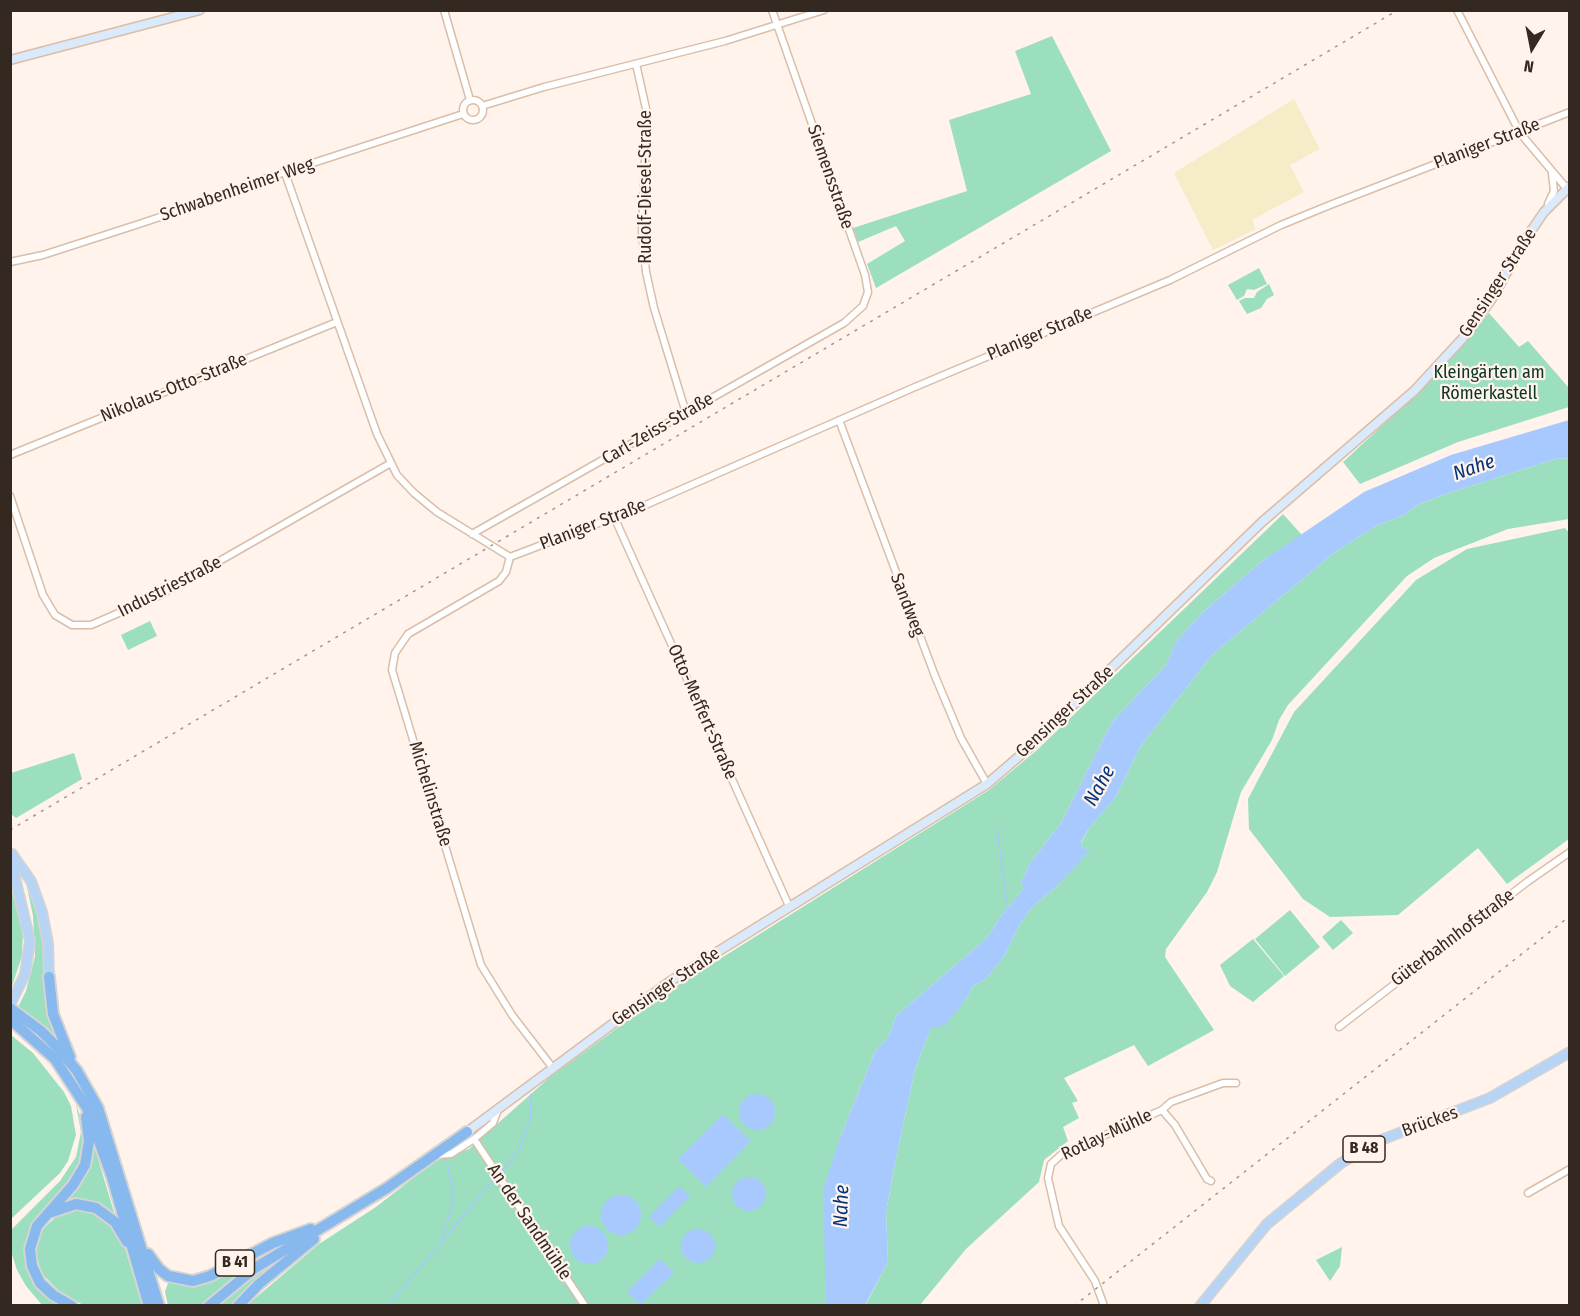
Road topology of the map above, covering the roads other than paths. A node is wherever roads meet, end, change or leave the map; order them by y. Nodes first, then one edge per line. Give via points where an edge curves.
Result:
1 (178, 10) edge
2 (200, 10) edge
3 (444, 10) edge
4 (772, 10) edge
5 (824, 10) edge
6 (1457, 10) edge
7 (778, 25) junction
8 (10, 54) edge
9 (10, 60) edge
10 (636, 64) junction
11 (470, 100) junction
12 (482, 106) junction
13 (1569, 112) edge
14 (463, 114) junction
15 (1542, 123) junction
16 (1520, 132) junction
17 (1530, 145) junction
18 (1551, 171) junction
19 (285, 172) junction
20 (1569, 189) edge
21 (1544, 212) junction
22 (10, 262) edge
23 (337, 322) junction
24 (844, 323) joint
25 (686, 413) junction
26 (839, 420) junction
27 (10, 455) edge
28 (391, 464) junction
29 (10, 496) edge
30 (615, 519) junction
31 (472, 534) junction
32 (510, 557) junction
33 (987, 784) junction
34 (10, 852) edge
35 (1569, 852) edge
36 (10, 857) edge
37 (789, 906) junction
38 (49, 977) joint
39 (10, 1006) edge
40 (10, 1019) edge
41 (1339, 1027) dead end
42 (1569, 1052) edge
43 (552, 1067) junction
44 (76, 1071) junction
45 (1236, 1083) dead end
46 (80, 1094) junction
47 (1162, 1110) junction
48 (470, 1135) junction
49 (1569, 1169) edge
50 (1211, 1181) dead end
51 (1528, 1193) dead end
52 (340, 1218) junction
53 (41, 1222) junction
54 (141, 1244) junction
55 (136, 1259) junction
56 (72, 1305) edge
57 (149, 1305) edge
58 (159, 1305) edge
59 (209, 1305) edge
60 (238, 1305) edge
61 (585, 1305) edge
62 (1104, 1305) edge
63 (1200, 1305) edge

1 - 8 street
2 - 9 street
3 - 11 street
4 - 7 street, Siemensstraße
5 - 7 street
6 - 16 street
7 - 10 street
7 - 24 street, Siemensstraße via 867,286 863,306
10 - 12 street
10 - 25 street, Rudolf-Diesel-Straße via 646,113 642,232 646,272
11 - 12 street
11 - 14 street via 463,105
12 - 14 street via 481,116 476,120
13 - 15 street, Planiger Straße
14 - 19 street, Schwabenheimer Weg
15 - 16 street, Planiger Straße
15 - 17 street via 1530,133
16 - 17 street
16 - 26 street, Planiger Straße via 1291,221 1170,280
17 - 18 street
18 - 20 street
18 - 21 street via 1554,191
19 - 22 street, Schwabenheimer Weg via 136,225
19 - 23 street
20 - 21 street, Gensinger Straße
21 - 33 street, Gensinger Straße via 1491,300 1463,338 1414,391 1262,522
23 - 27 street, Nikolaus-Otto-Straße
23 - 28 street
24 - 25 street, Carl-Zeiss-Straße
25 - 31 street, Carl-Zeiss-Straße
26 - 30 street, Planiger Straße
26 - 33 street, Sandweg via 935,676 961,738
28 - 29 street, Industriestraße via 160,595 91,625 72,625 55,615 43,595
28 - 31 street via 414,493
30 - 32 street, Planiger Straße
30 - 37 street, Otto-Meffert-Straße
31 - 32 street
32 - 43 street, Michelinstraße via 499,581 408,634 395,653 392,670 482,965 505,1004
33 - 37 street, Gensinger Straße
34 - 38 main road via 23,868 39,901 47,933
35 - 41 street, Güterbahnhofstraße
36 - 39 main road, B 41 via 30,941 27,966
37 - 43 street, Gensinger Straße via 669,982
38 - 44 highway via 53,1014
39 - 44 highway, B 41 via 41,1031
40 - 46 highway via 45,1048
42 - 63 main road, Brückes / B 48 via 1490,1098 1381,1140 1341,1163 1268,1224
43 - 48 street, Gensinger Straße via 499,1107
44 - 54 highway, B 41 via 105,1126
45 - 47 street via 1223,1083 1171,1102
46 - 53 highway via 89,1133 87,1157 73,1185
46 - 55 highway via 97,1131
47 - 50 street, Rotlay-Mühle
47 - 62 street, Rotlay-Mühle via 1074,1148 1051,1164 1048,1178 1059,1226 1095,1281
48 - 52 highway
48 - 61 street, An der Sandmühle
49 - 51 street
52 - 54 highway, B 41 via 273,1243 193,1281 177,1280 163,1273
52 - 59 highway, B 41 via 255,1268
52 - 60 highway, B 41
53 - 55 highway via 63,1207 76,1204 96,1208 115,1222
53 - 56 highway via 30,1243 32,1266 48,1291
54 - 58 highway, B 41
55 - 57 highway

